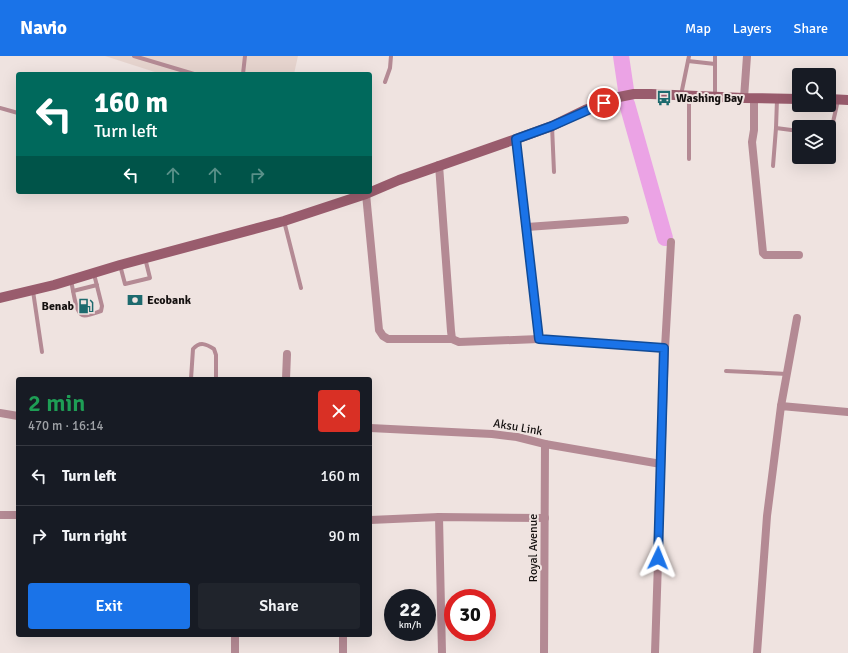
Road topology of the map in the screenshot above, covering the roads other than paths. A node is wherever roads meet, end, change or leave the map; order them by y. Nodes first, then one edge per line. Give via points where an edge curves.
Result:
1 (136, 56) edge
2 (245, 56) edge
3 (391, 56) edge
4 (689, 56) edge
5 (715, 56) edge
6 (746, 56) edge
7 (688, 61) junction
8 (715, 64) junction
9 (188, 72) edge
10 (243, 72) edge
11 (385, 82) dead end
12 (685, 95) junction
13 (716, 96) junction
14 (744, 98) junction
15 (754, 98) junction
16 (777, 98) junction
17 (792, 98) edge
18 (838, 99) edge
19 (0, 108) edge
20 (16, 112) edge
21 (833, 120) edge
22 (552, 126) junction
23 (776, 128) junction
24 (792, 130) edge
25 (516, 139) junction
26 (690, 159) dead end
27 (439, 165) junction
28 (773, 166) dead end
29 (554, 172) dead end
30 (372, 191) edge
31 (366, 194) joint
32 (625, 220) dead end
33 (284, 221) junction
34 (527, 227) junction
35 (671, 242) dead end
36 (799, 255) dead end
37 (145, 258) junction
38 (120, 265) junction
39 (94, 274) junction
40 (71, 280) junction
41 (97, 285) junction
42 (301, 288) dead end
43 (33, 290) junction
44 (73, 291) junction
45 (0, 298) edge
46 (797, 318) dead end
47 (452, 339) junction
48 (539, 339) junction
49 (664, 348) junction
50 (42, 352) dead end
51 (287, 354) dead end
52 (726, 371) dead end
53 (787, 374) junction
54 (191, 377) edge
55 (216, 377) edge
56 (286, 377) edge
57 (781, 406) junction
58 (848, 412) edge
59 (0, 413) edge
60 (16, 416) edge
61 (372, 428) edge
62 (545, 444) junction
63 (661, 464) junction
64 (0, 514) edge
65 (16, 515) edge
66 (439, 517) junction
67 (546, 518) junction
68 (372, 520) edge
69 (235, 637) edge
70 (343, 637) edge
71 (235, 653) edge
72 (343, 653) edge
73 (442, 653) edge
74 (544, 653) edge
75 (655, 653) edge
76 (757, 653) edge

1 - 9 lane
2 - 10 lane
3 - 11 lane
4 - 7 lane
5 - 8 lane
6 - 14 street
7 - 8 lane
7 - 12 lane
8 - 13 lane
12 - 13 main road
12 - 22 main road via 640,94 619,97
12 - 26 lane
13 - 14 main road
14 - 15 main road
15 - 16 main road
15 - 36 street via 752,142 762,253
16 - 17 main road
16 - 23 lane
18 - 21 lane
19 - 20 lane
22 - 25 main road
22 - 29 lane
23 - 24 lane
23 - 28 lane
25 - 27 main road
25 - 34 street
27 - 30 main road
27 - 47 street
31 - 33 main road
31 - 47 street via 379,330 388,339
32 - 34 street
33 - 37 main road
33 - 42 lane
34 - 48 street
35 - 49 street
37 - 38 main road
37 - 38 lane via 150,278 125,284
38 - 39 main road
39 - 40 main road
39 - 41 lane
40 - 43 main road
40 - 44 lane
41 - 44 lane
41 - 44 lane via 102,309 88,315 80,313
43 - 45 main road
43 - 50 lane
46 - 53 street
47 - 48 street via 459,342
48 - 49 street
49 - 63 street
51 - 56 street
52 - 53 lane
53 - 57 street
54 - 55 lane via 193,349 201,344 214,349
57 - 58 street
57 - 76 street via 767,516
59 - 60 street
61 - 62 street, Aksu Link via 492,434
62 - 63 street, Aksu Link
62 - 67 street, Royal Avenue
63 - 75 street
64 - 65 street
66 - 67 street
66 - 68 street
66 - 73 street
67 - 74 street, Royal Avenue
69 - 71 street
70 - 72 street

